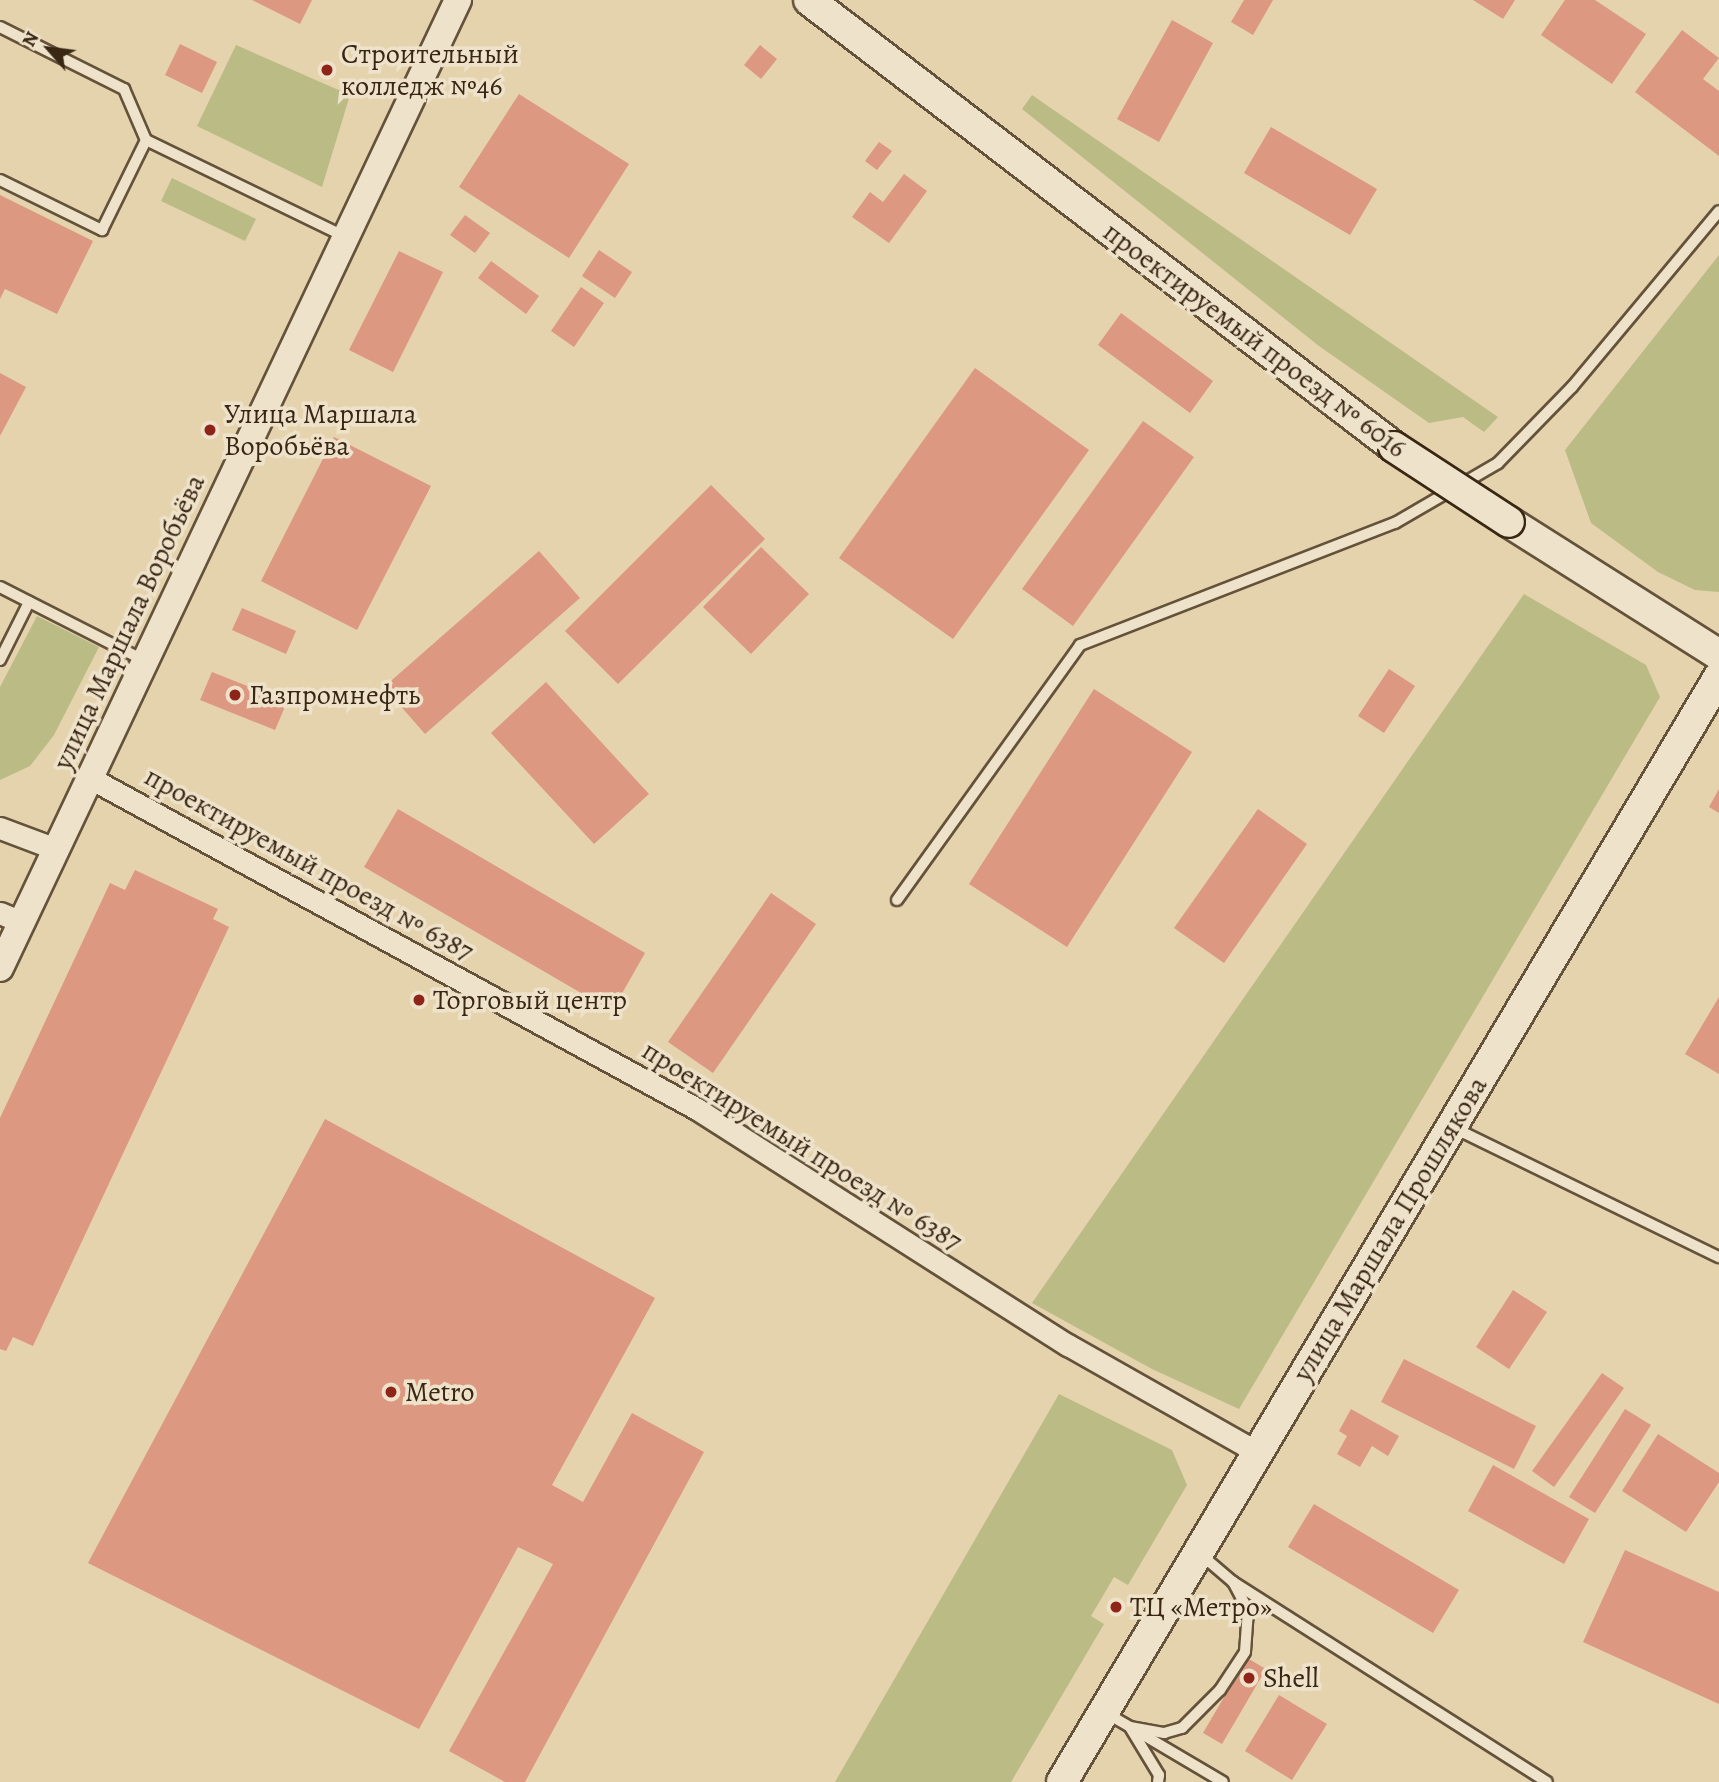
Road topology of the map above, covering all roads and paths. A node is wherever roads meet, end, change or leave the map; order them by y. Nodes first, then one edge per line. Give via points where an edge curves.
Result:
1 (458, 0) edge
2 (809, 0) edge
3 (0, 27) edge
4 (146, 140) junction
5 (0, 180) edge
6 (1719, 211) edge
7 (346, 237) junction
8 (0, 587) edge
9 (29, 602) junction
10 (1719, 655) edge
11 (0, 660) edge
12 (145, 661) junction
13 (1719, 677) edge
14 (90, 778) junction
15 (0, 828) edge
16 (56, 849) junction
17 (897, 901) dead end
18 (11, 918) edge
19 (0, 968) edge
20 (1451, 1127) junction
21 (1719, 1257) edge
22 (1257, 1452) junction
23 (1198, 1552) junction
24 (1233, 1582) junction
25 (1104, 1711) junction
26 (1130, 1727) junction
27 (1062, 1782) edge
28 (1158, 1782) edge
29 (1223, 1782) edge
30 (1547, 1782) edge

1 - 7 street, улица Маршала Воробьёва
2 - 10 main road, проектируемый проезд № 6016, bridge via 1394,447
3 - 4 lane via 124,89
4 - 5 lane via 102,230
4 - 7 lane
6 - 17 lane via 1572,387 1499,463 1395,523 1080,645
7 - 12 street, улица Маршала Воробьёва
8 - 9 lane
9 - 11 lane
9 - 12 lane
12 - 14 street, улица Маршала Воробьёва
13 - 20 main road, улица Маршала Прошлякова
14 - 16 street, улица Маршала Воробьёва
14 - 22 street, проектируемый проезд № 6387 via 697,1109 1068,1345
15 - 16 street via 21,832
16 - 18 street, улица Маршала Воробьёва
18 - 19 street, улица Маршала Воробьёва
20 - 21 lane
20 - 22 main road, улица Маршала Прошлякова
22 - 23 main road, улица Маршала Прошлякова
23 - 24 lane
23 - 25 main road, улица Маршала Прошлякова
24 - 26 lane via 1248,1610 1250,1627 1245,1652 1220,1690 1182,1728 1164,1733
24 - 30 lane
25 - 26 lane
25 - 27 main road, улица Маршала Прошлякова
26 - 28 lane via 1159,1775
26 - 29 lane

